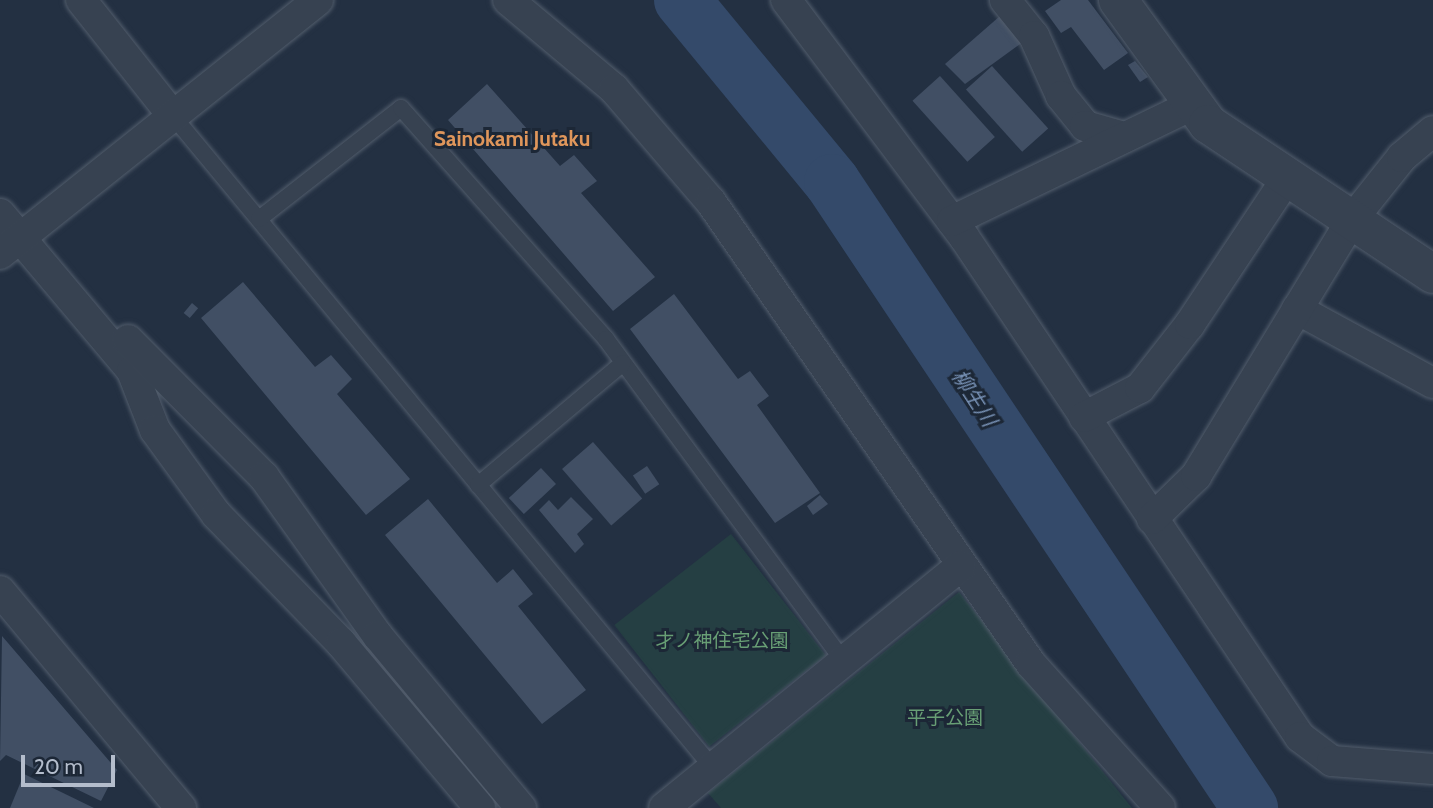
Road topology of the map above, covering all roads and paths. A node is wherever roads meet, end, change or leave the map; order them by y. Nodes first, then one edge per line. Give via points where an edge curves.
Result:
1 (81, 0) edge
2 (318, 0) edge
3 (508, 0) edge
4 (786, 0) edge
5 (1004, 0) edge
6 (1118, 0) edge
7 (1194, 104) junction
8 (173, 116) junction
9 (1433, 131) edge
10 (1124, 137) junction
11 (1287, 178) junction
12 (0, 214) edge
13 (259, 219) junction
14 (952, 221) junction
15 (1350, 221) junction
16 (18, 240) edge
17 (1433, 274) edge
18 (1297, 309) junction
19 (623, 363) junction
20 (1433, 383) edge
21 (1084, 417) junction
22 (478, 485) junction
23 (1152, 519) junction
24 (961, 566) junction
25 (0, 593) edge
26 (844, 662) junction
27 (713, 768) junction
28 (1433, 769) edge
29 (181, 808) edge
30 (480, 808) edge
31 (521, 808) edge
32 (664, 808) edge
33 (1160, 808) edge

1 - 8 street
2 - 8 street
3 - 24 street via 614,89 711,202
4 - 14 street
5 - 10 street via 1034,36 1061,96 1085,126
6 - 7 street
7 - 10 street
7 - 11 street via 1208,124
8 - 13 lane
8 - 16 street
9 - 15 street via 1402,157
10 - 14 street
11 - 15 street
11 - 21 street via 1191,324 1140,388
12 - 16 street
13 - 19 lane via 401,108
13 - 22 lane
14 - 21 street
15 - 17 street
15 - 18 street
16 - 30 street via 132,371 155,430 216,514 341,643
16 - 31 street via 264,477 378,636
18 - 20 street
18 - 23 street via 1196,477
19 - 22 lane
19 - 26 lane
21 - 23 street
22 - 27 lane
23 - 28 street via 1300,737 1332,761
24 - 26 street
24 - 33 street via 1031,664
25 - 29 street
26 - 27 street
27 - 32 street

